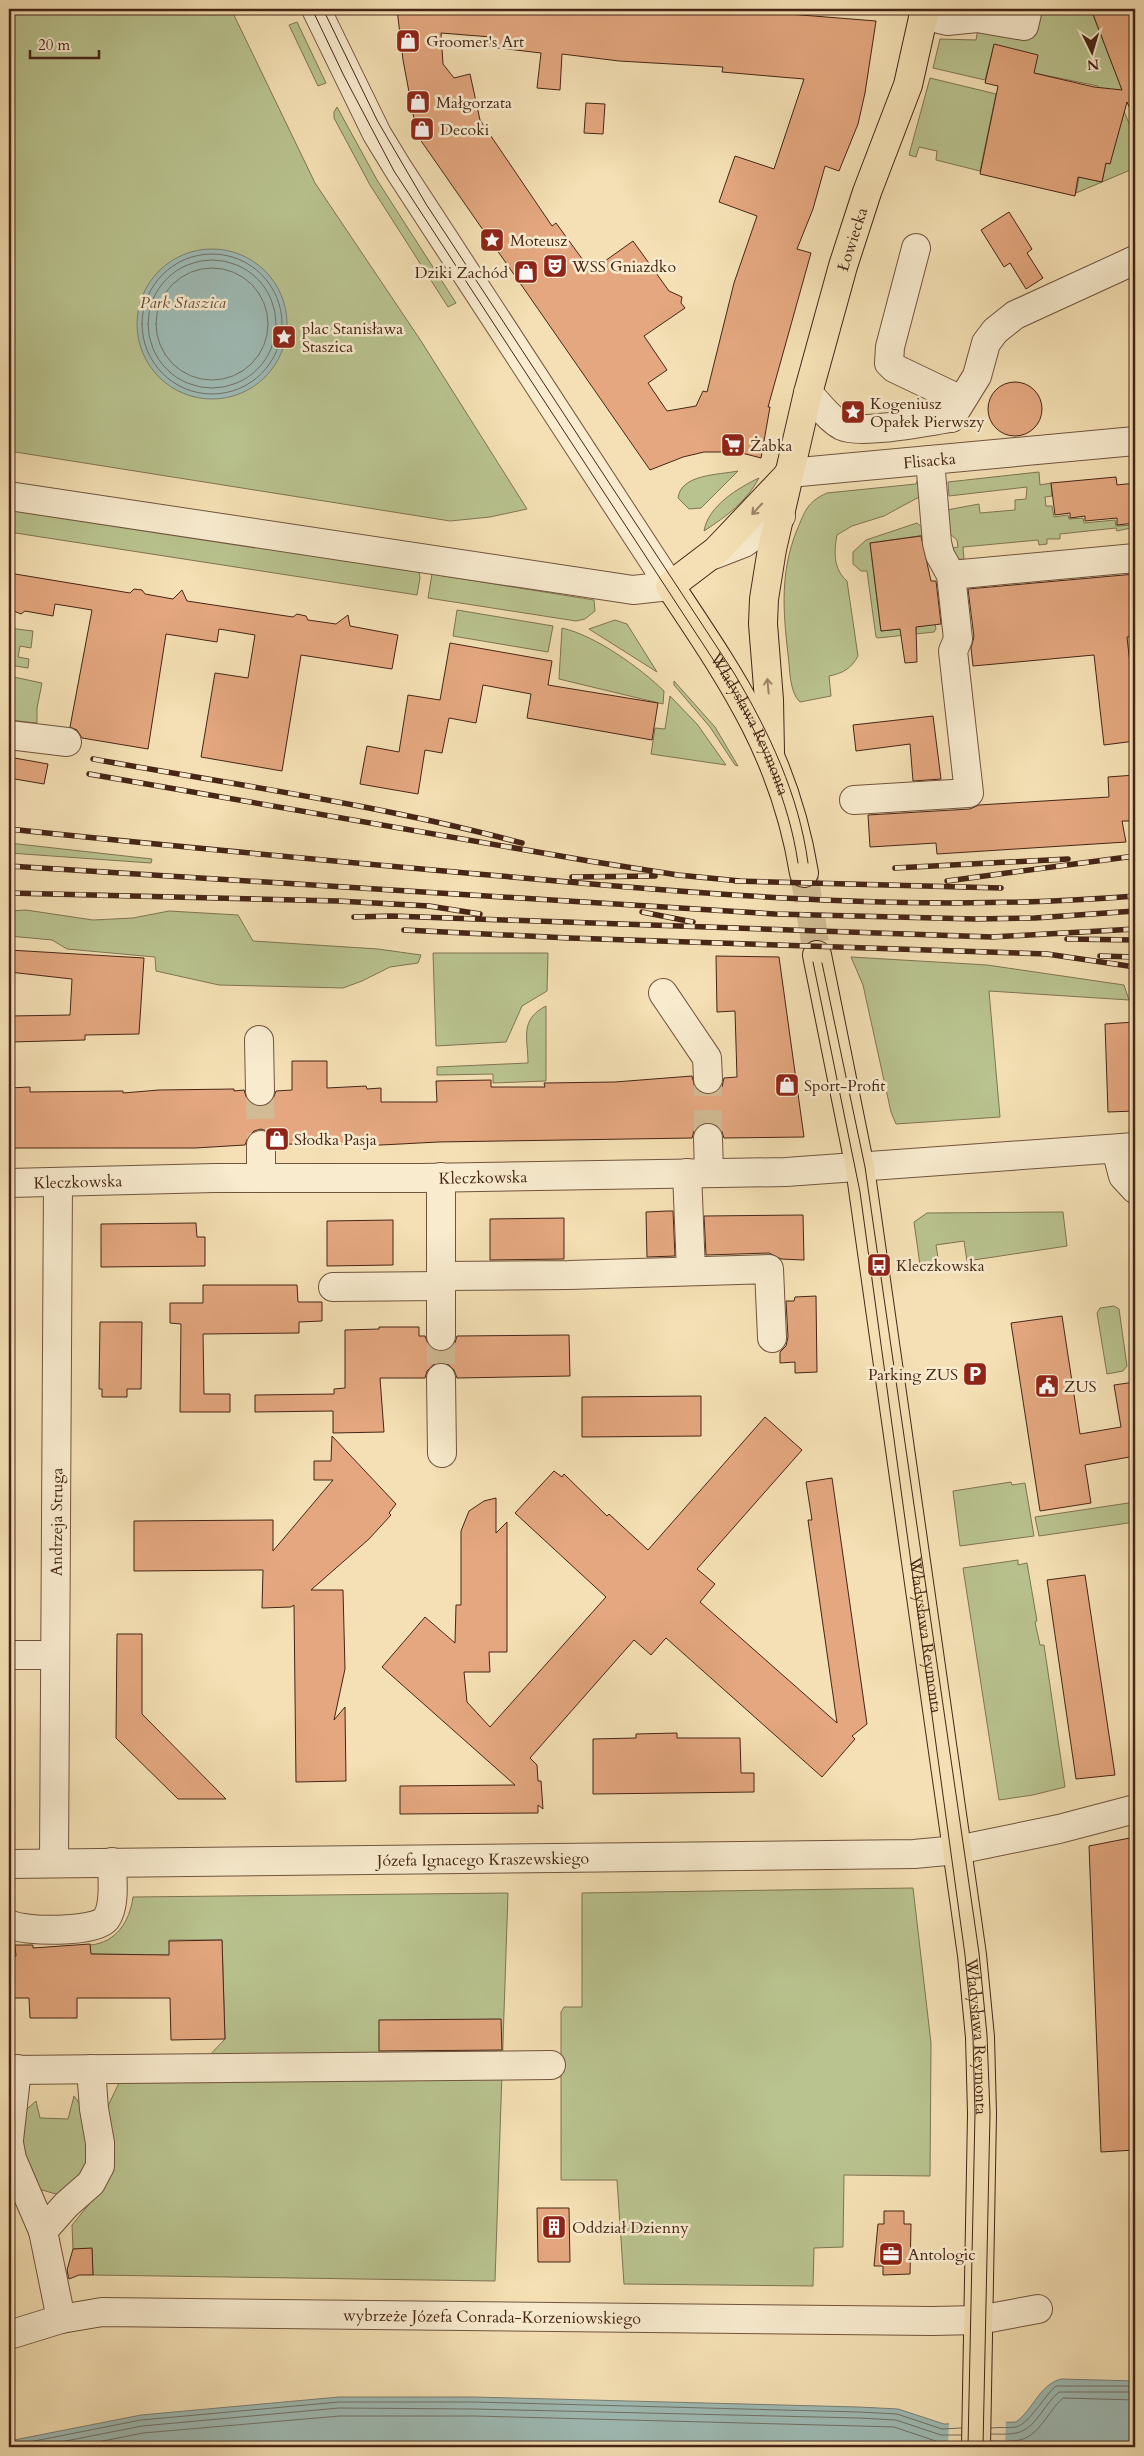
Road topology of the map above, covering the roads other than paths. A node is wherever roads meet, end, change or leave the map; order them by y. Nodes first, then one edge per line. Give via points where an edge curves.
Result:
1 (316, 9) edge
2 (1028, 9) edge
3 (924, 12) edge
4 (978, 14) edge
5 (916, 248) dead end
6 (1135, 260) edge
7 (808, 393) junction
8 (956, 409) junction
9 (1135, 441) edge
10 (963, 457) junction
11 (930, 460) junction
12 (790, 473) junction
13 (9, 496) edge
14 (781, 516) junction
15 (712, 555) junction
16 (1135, 558) edge
17 (951, 575) junction
18 (670, 586) junction
19 (9, 735) edge
20 (67, 742) dead end
21 (770, 752) junction
22 (854, 800) dead end
23 (804, 872) tunnel mouth
24 (817, 956) tunnel mouth
25 (663, 993) dead end
26 (259, 1040) dead end
27 (708, 1079) tunnel mouth
28 (260, 1091) tunnel mouth
29 (708, 1138) tunnel mouth
30 (261, 1145) tunnel mouth
31 (1126, 1148) edge
32 (860, 1168) junction
33 (698, 1173) junction
34 (441, 1177) junction
35 (261, 1178) junction
36 (58, 1182) junction
37 (9, 1183) edge
38 (1135, 1189) edge
39 (691, 1271) junction
40 (442, 1281) junction
41 (333, 1287) dead end
42 (441, 1336) tunnel mouth
43 (772, 1338) dead end
44 (441, 1378) tunnel mouth
45 (442, 1453) dead end
46 (9, 1654) edge
47 (55, 1656) junction
48 (1135, 1809) edge
49 (958, 1850) junction
50 (54, 1862) junction
51 (112, 1862) junction
52 (9, 1864) edge
53 (9, 1924) edge
54 (551, 2065) dead end
55 (13, 2069) edge
56 (91, 2069) junction
57 (9, 2141) edge
58 (43, 2231) junction
59 (1038, 2309) dead end
60 (60, 2318) junction
61 (979, 2320) junction
62 (9, 2335) edge
63 (976, 2447) edge

1 - 18 street via 377,134 399,170
2 - 4 street via 1024,26
3 - 4 street via 947,21
3 - 7 main road, Łowiecka via 908,85 867,192
5 - 8 street via 890,347 889,363
6 - 8 street via 1015,315 995,331 986,342 977,376
7 - 8 street via 843,426 864,429 882,428
7 - 12 main road, Łowiecka
8 - 10 street, Flisacka
9 - 10 street
10 - 11 street, Flisacka
11 - 12 street, Flisacka
11 - 17 street via 940,555
12 - 14 main road, Łowiecka
12 -> 15 main road
13 - 18 street via 633,590
14 - 15 street via 744,543
21 -> 14 main road, Łowiecka via 764,599
15 - 18 main road
16 - 17 street
17 - 22 street via 958,639 953,651 969,793
18 - 21 main road, Władysława Reymonta via 734,684
19 - 20 street
21 - 23 main road, Władysława Reymonta via 796,825
24 - 32 main road, Władysława Reymonta
25 - 27 street via 707,1058
26 - 28 street
29 - 33 street
30 - 35 street
31 - 32 street, Kleczkowska
31 - 38 street via 1123,1176
32 - 33 street, Kleczkowska
32 - 49 main road, Władysława Reymonta
33 - 34 street, Kleczkowska
33 - 39 street
34 - 35 street, Kleczkowska
34 - 40 street
35 - 36 street, Kleczkowska
36 - 37 street, Kleczkowska
36 - 47 street, Andrzeja Struga
39 - 40 street
39 - 43 street via 769,1269
40 - 41 street
40 - 42 street
44 - 45 street
46 - 47 street
47 - 50 street, Andrzeja Struga
48 - 49 street, Józefa Ignacego Kraszewskiego
49 - 51 street, Józefa Ignacego Kraszewskiego via 914,1854
49 - 61 main road, Władysława Reymonta via 980,2037
50 - 51 street, Józefa Ignacego Kraszewskiego
50 - 52 street, Józefa Ignacego Kraszewskiego
51 - 53 street via 111,1909 98,1925 25,1929
54 - 56 street
55 - 56 street
55 - 57 street
56 - 58 street via 100,2166 91,2183
57 - 58 street via 12,2159
58 - 60 street
59 - 61 street, wybrzeże Józefa Conrada-Korzeniowskiego
60 - 61 street, wybrzeże Józefa Conrada-Korzeniowskiego via 102,2312
60 - 62 street, wybrzeże Józefa Conrada-Korzeniowskiego
61 - 63 main road, Władysława Reymonta

